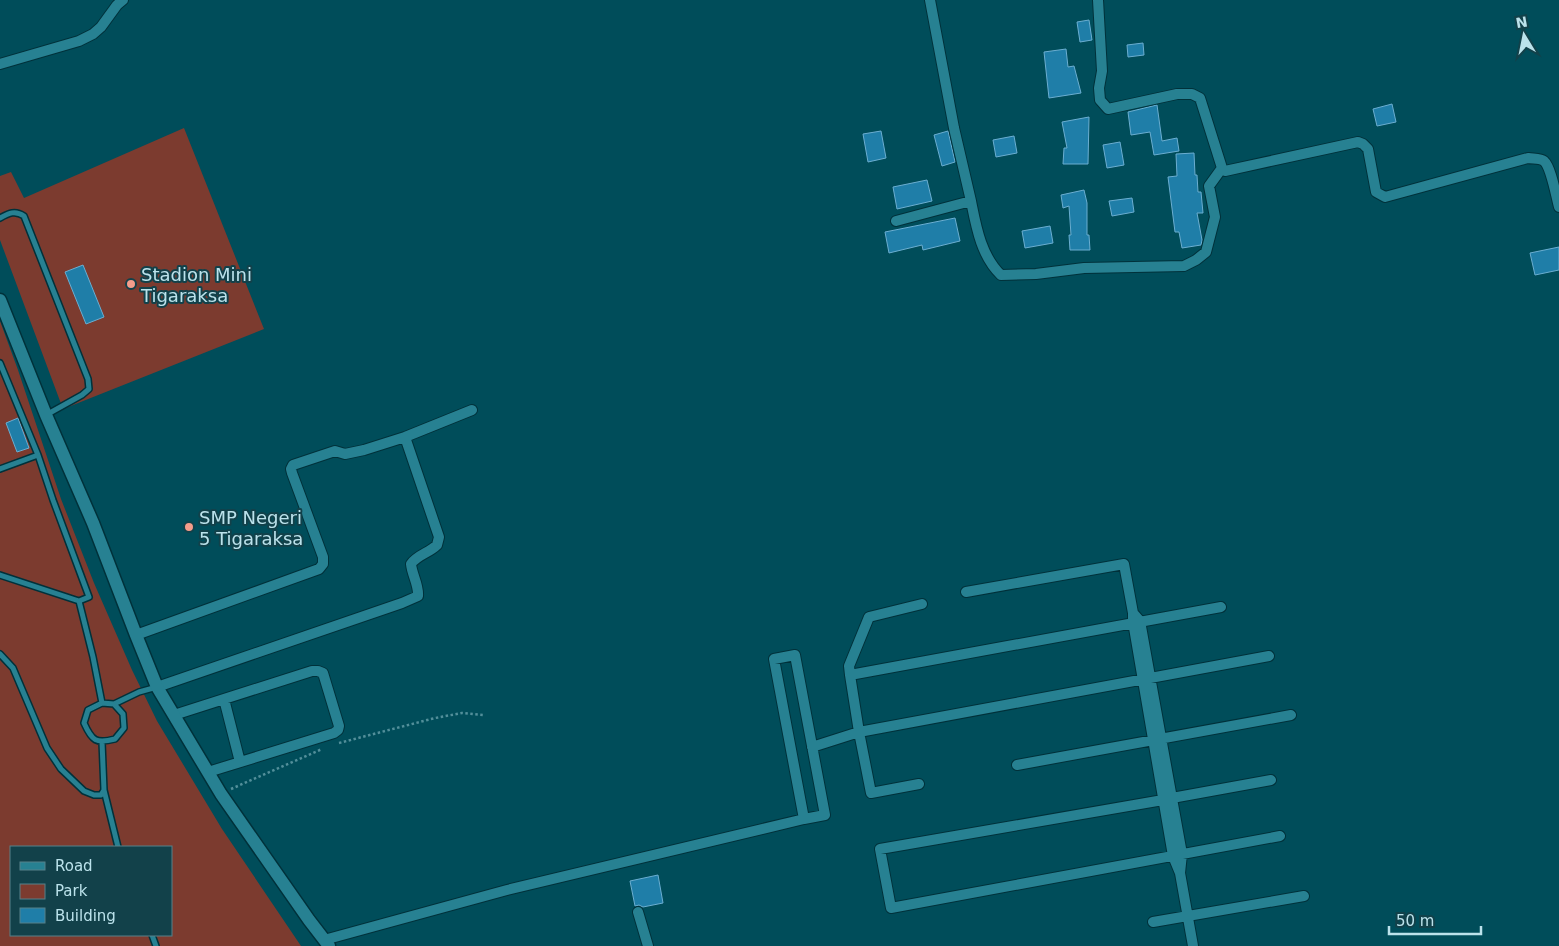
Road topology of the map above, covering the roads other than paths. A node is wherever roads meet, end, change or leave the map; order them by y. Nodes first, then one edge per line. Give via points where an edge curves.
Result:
1 (123, 0) edge
2 (930, 0) edge
3 (1098, 0) edge
4 (0, 64) edge
5 (1222, 168) junction
6 (971, 201) junction
7 (1559, 206) edge
8 (0, 218) edge
9 (896, 220) dead end
10 (0, 300) edge
11 (0, 363) edge
12 (472, 410) dead end
13 (46, 415) junction
14 (405, 437) junction
15 (38, 455) junction
16 (0, 469) edge
17 (0, 575) edge
18 (966, 592) dead end
19 (79, 601) junction
20 (922, 604) dead end
21 (1221, 607) dead end
22 (1135, 619) junction
23 (136, 636) junction
24 (0, 654) edge
25 (1269, 656) dead end
26 (850, 675) junction
27 (1146, 679) junction
28 (158, 687) junction
29 (224, 699) junction
30 (102, 703) junction
31 (114, 704) junction
32 (174, 715) junction
33 (1291, 715) dead end
34 (859, 732) junction
35 (1157, 740) junction
36 (102, 742) junction
37 (812, 747) junction
38 (240, 762) junction
39 (1017, 765) dead end
40 (208, 772) junction
41 (1271, 780) dead end
42 (919, 784) dead end
43 (104, 790) junction
44 (1168, 799) junction
45 (804, 820) junction
46 (1280, 836) dead end
47 (118, 846) edge
48 (1178, 855) junction
49 (1304, 896) dead end
50 (638, 912) dead end
51 (1188, 916) junction
52 (1153, 922) dead end
53 (327, 943) edge
54 (648, 946) edge
55 (1193, 946) edge

1 - 4 street via 101,27 80,41
2 - 6 street
3 - 5 street via 1102,104 1108,109 1177,94 1192,94 1200,98
5 - 6 street via 1209,186 1214,218 1206,252 1184,266 1084,268 1001,275 990,262 978,234
5 - 7 street via 1232,170 1358,142 1368,149 1376,192 1385,197 1528,158 1538,159 1548,167
6 - 9 street
8 - 13 lane via 12,212 24,216 88,379 89,389 82,395
10 - 13 street
11 - 15 lane
12 - 14 street
13 - 23 street
14 - 23 street via 350,453 332,452 293,465 292,473 323,557 319,569
14 - 28 street via 438,537 438,545 411,564 418,596
15 - 16 lane
15 - 19 lane via 89,597
17 - 19 lane
18 - 22 street via 1124,564
19 - 30 lane
20 - 26 street via 869,616 849,666
21 - 22 street
22 - 26 street
22 - 27 street
23 - 28 street
24 - 43 lane via 12,668 47,748 61,769 84,791 101,795
25 - 27 street
26 - 34 street
27 - 34 street
27 - 35 street
28 - 31 lane
28 - 32 street
29 - 32 street
29 - 38 street
29 - 38 street via 318,671 323,673 339,726 334,733
30 - 31 lane
30 - 36 lane via 88,710 84,723 89,736
31 - 36 lane via 123,714 124,728 116,739
32 - 40 street
33 - 35 street
34 - 37 street
34 - 42 street via 871,793
35 - 39 street
35 - 44 street
36 - 43 lane
37 - 45 street via 825,815
37 - 45 street via 795,655 774,659
38 - 40 street
40 - 53 street
41 - 44 street
43 - 47 lane
44 - 48 street
44 - 48 street via 880,849 892,908
45 - 53 street via 507,890
46 - 48 street
48 - 51 street
49 - 51 street
50 - 54 street
51 - 52 street
51 - 55 street

